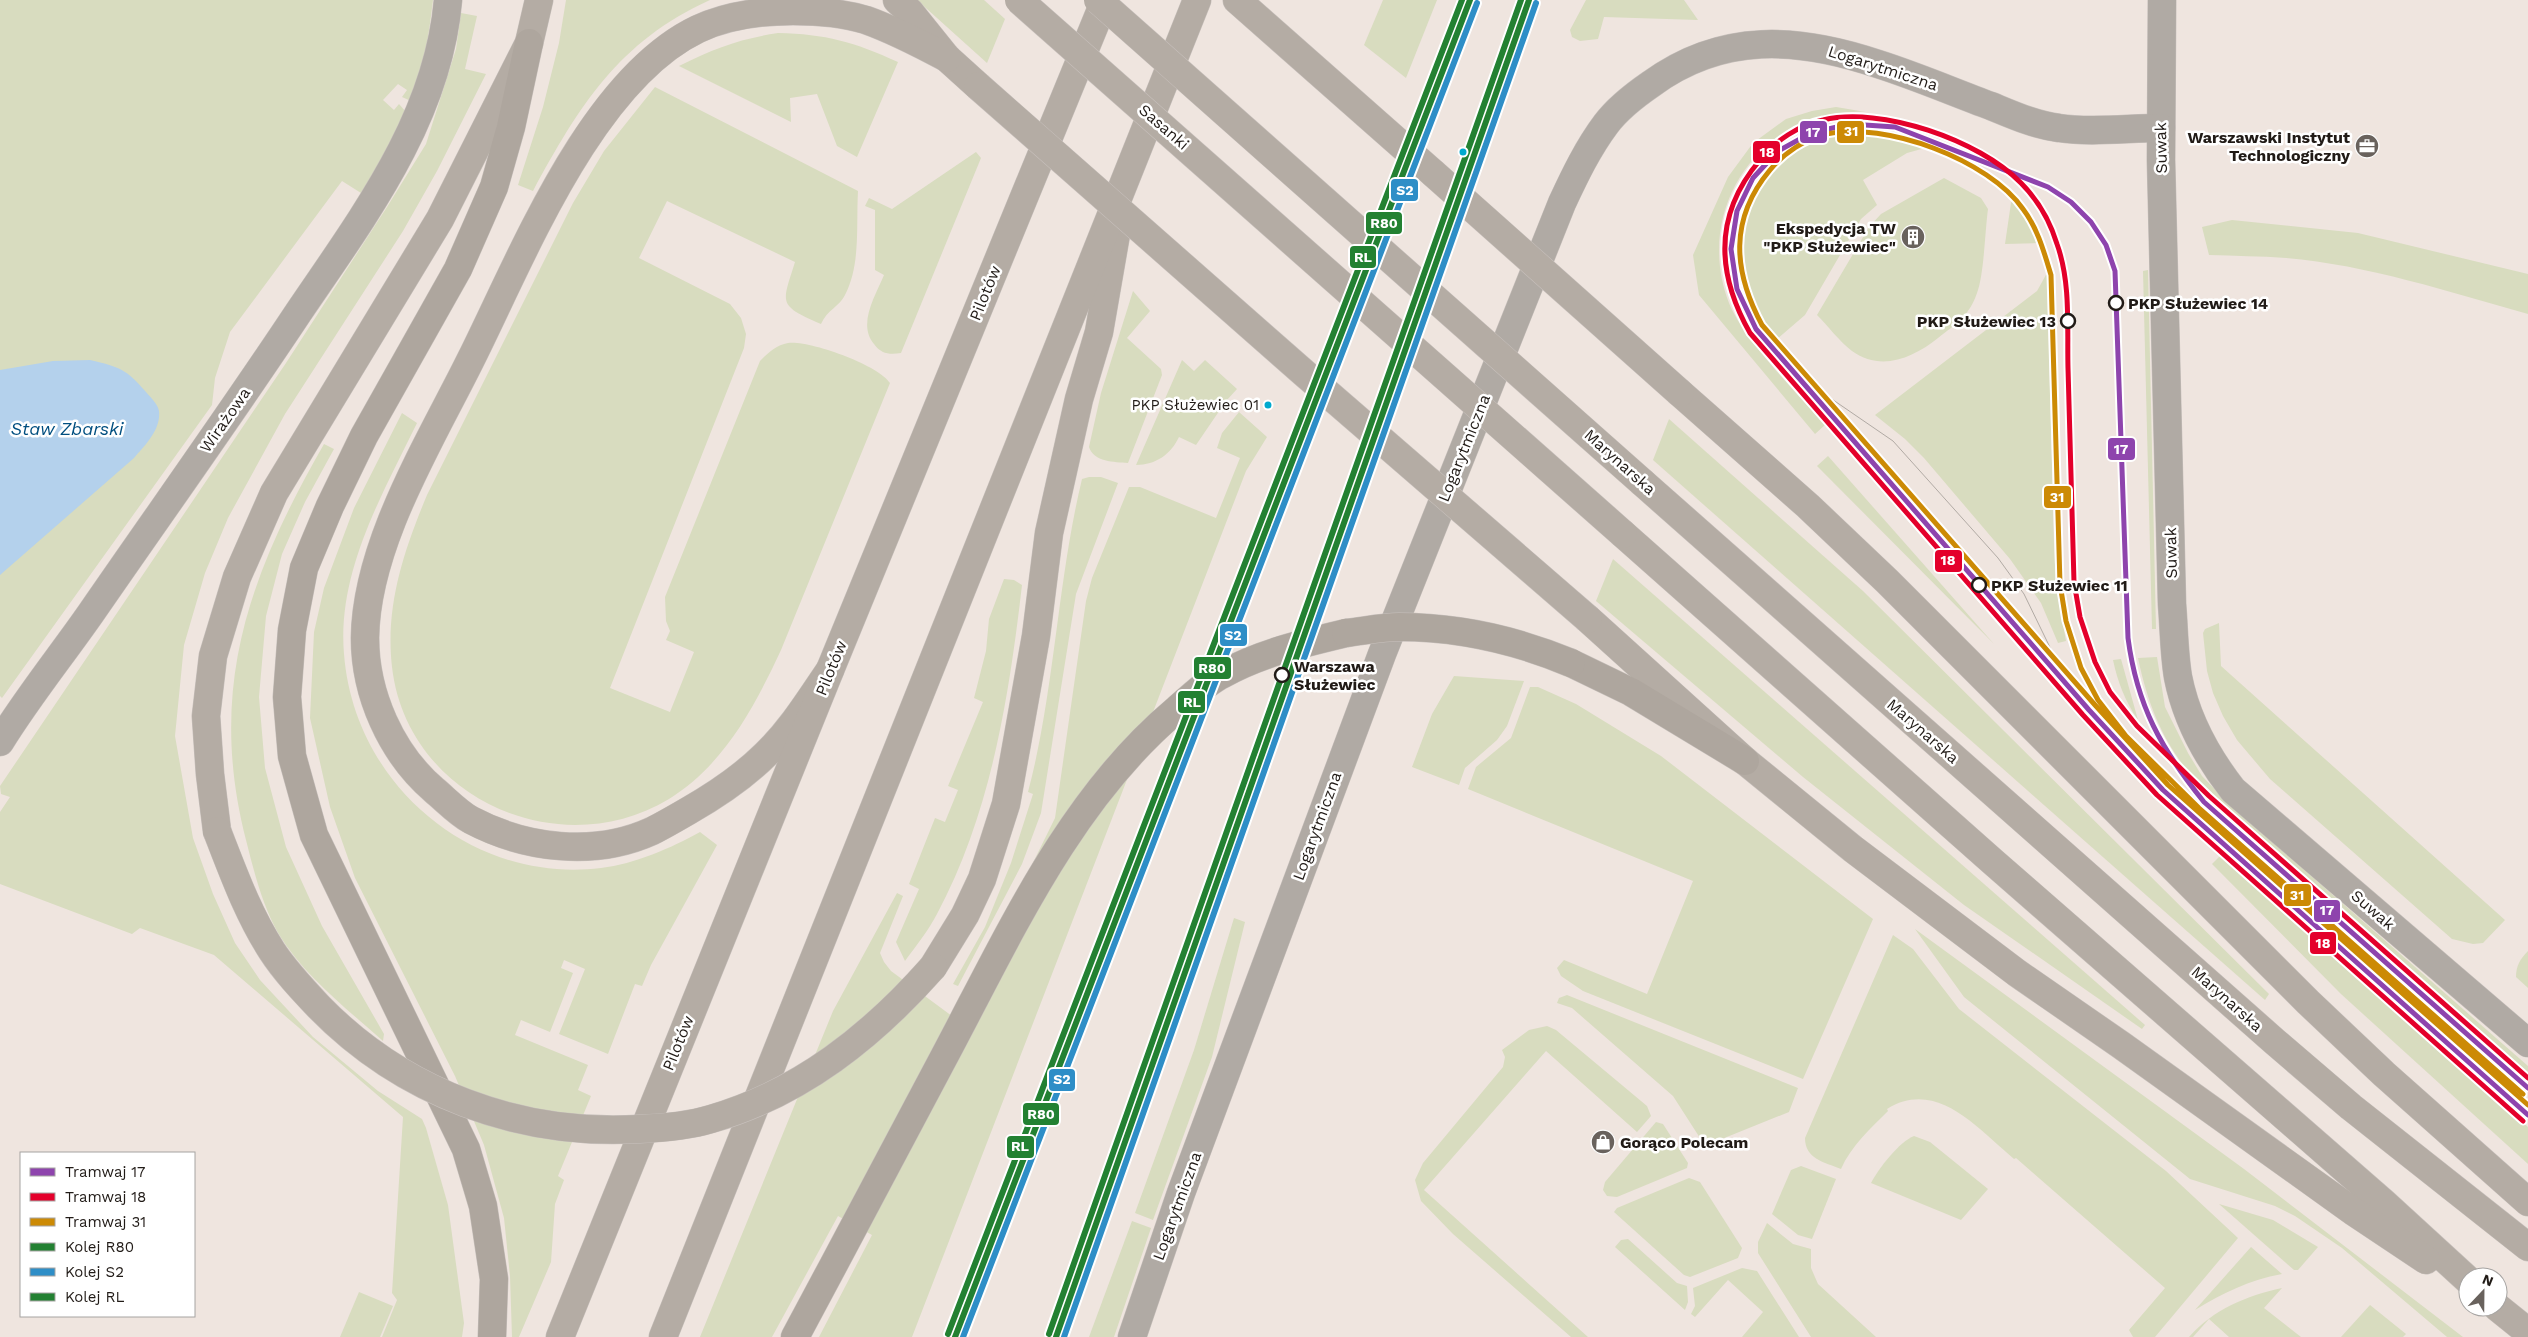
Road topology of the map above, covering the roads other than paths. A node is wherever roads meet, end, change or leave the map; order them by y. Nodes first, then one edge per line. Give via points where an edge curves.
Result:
1 (448, 0) edge
2 (539, 0) edge
3 (897, 0) edge
4 (1019, 0) edge
5 (1098, 0) edge
6 (1105, 0) edge
7 (1198, 0) edge
8 (1237, 0) edge
9 (2162, 0) edge
10 (529, 43) junction
11 (947, 58) junction
12 (2161, 128) junction
13 (1126, 178) junction
14 (830, 670) junction
15 (0, 742) edge
16 (1745, 761) junction
17 (2528, 1043) edge
18 (2528, 1202) edge
19 (2528, 1246) edge
20 (2458, 1271) edge
21 (2458, 1281) edge
22 (2508, 1316) edge
23 (2528, 1332) edge
24 (492, 1337) edge
25 (560, 1337) edge
26 (663, 1337) edge
27 (795, 1337) edge
28 (1132, 1337) edge

1 - 15 street, Wirażowa via 431,86 408,140 324,276
2 - 10 main road
3 - 11 main road
4 - 20 main road, Sasanki, bridge
5 - 19 main road, Marynarska, bridge via 2288,1053 2351,1107
6 - 14 main road, Pilotów
7 - 13 main road
8 - 18 main road, bridge via 1808,506 2308,1002
9 - 12 street, Suwak
10 - 13 main road, bridge via 440,219 274,493 237,577 213,656 206,716 218,831 244,899 272,951 299,986 363,1047 399,1071 439,1093 523,1122 569,1129 647,1129 710,1120 749,1106 795,1084 850,1048 903,1001 933,967 965,915 982,879 1006,804 1036,636 1049,533 1079,399 1099,332
10 - 24 highway via 494,187 458,269 364,436 304,568 292,630 286,697 292,756 314,835 466,1149 483,1206 494,1279
11 - 14 main road via 863,19 815,11 756,12 699,28 675,42 638,72 593,130 558,183 393,515 372,586 365,637 370,685 388,733 424,781 468,819 523,841 575,848 617,842 650,832 718,794 766,754 796,720
11 - 16 main road, bridge via 1588,619
12 - 17 street, Suwak via 2172,604 2178,678 2188,712 2209,756 2233,790
12 - 28 street, Logarytmiczna via 2060,128 2026,120 1869,61 1831,50 1782,43 1739,45 1707,53 1682,64 1635,95 1606,124 1578,167 1562,203 1379,662 1181,1193
13 - 26 main road
14 - 25 main road, Pilotów
16 - 21 main road via 1853,849 2017,973 2354,1212
16 - 27 highway, bridge via 1631,692 1540,650 1495,637 1398,627 1338,635 1267,655 1222,674 1160,723 1120,763 1085,810 1022,910
22 - 23 main road

